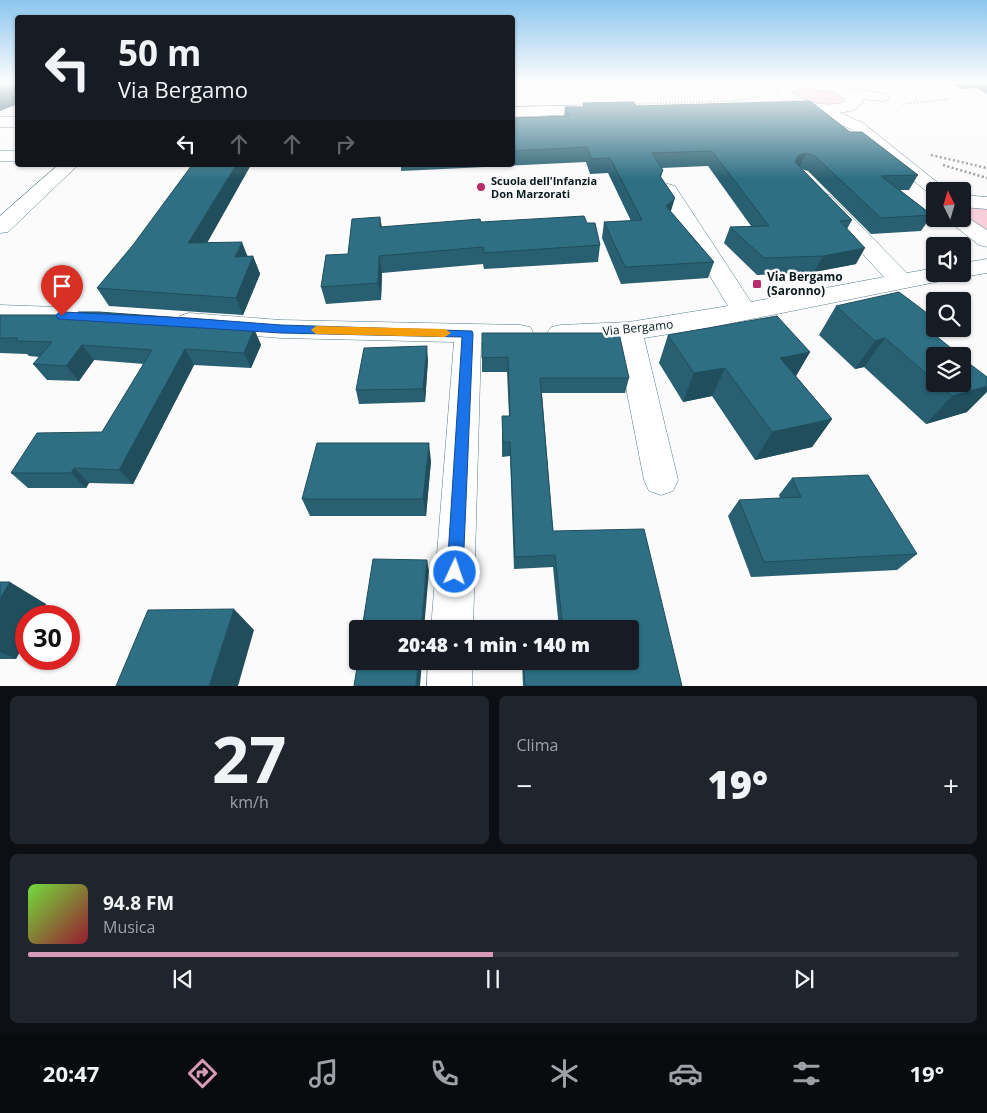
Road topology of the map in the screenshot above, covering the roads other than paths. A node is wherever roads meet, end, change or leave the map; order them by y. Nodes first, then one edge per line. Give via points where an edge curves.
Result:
1 (833, 115) edge
2 (854, 115) edge
3 (0, 122) edge
4 (15, 122) edge
5 (857, 126) junction
6 (0, 156) edge
7 (15, 156) edge
8 (908, 166) junction
9 (66, 167) edge
10 (807, 182) edge
11 (927, 182) edge
12 (940, 182) edge
13 (668, 190) edge
14 (0, 228) edge
15 (970, 228) edge
16 (987, 240) edge
17 (926, 277) edge
18 (902, 281) junction
19 (744, 312) junction
20 (0, 314) edge
21 (84, 317) edge
22 (168, 321) edge
23 (630, 331) junction
24 (468, 334) junction
25 (661, 480) dead end
26 (452, 620) edge
27 (450, 670) edge
28 (449, 686) edge

1 - 5 street
2 - 5 street
3 - 4 street
5 - 8 street
6 - 7 street
8 - 11 street
8 - 12 street
9 - 14 street
10 - 18 street
13 - 19 street
15 - 16 street
17 - 18 street, Via Bergamo
18 - 19 street, Via Bergamo
19 - 23 street, Via Bergamo
20 - 21 street
22 - 24 street, Via Bergamo via 281,329
23 - 24 street, Via Bergamo
23 - 25 street
24 - 26 street
27 - 28 street

